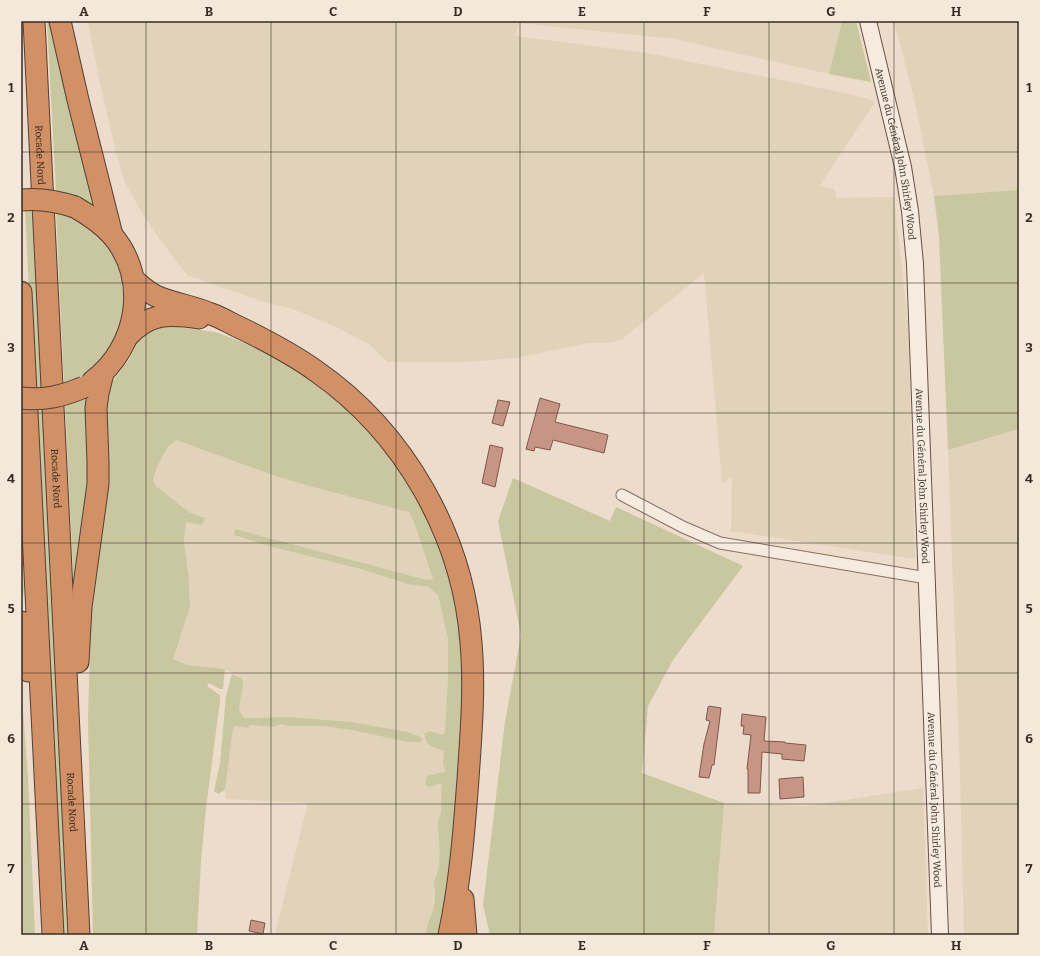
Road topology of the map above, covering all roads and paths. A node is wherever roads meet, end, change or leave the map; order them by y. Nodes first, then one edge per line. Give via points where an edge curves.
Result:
1 (34, 21) edge
2 (60, 21) edge
3 (868, 21) edge
4 (21, 200) edge
5 (113, 236) junction
6 (133, 279) junction
7 (21, 292) edge
8 (246, 331) junction
9 (128, 336) junction
10 (103, 373) junction
11 (21, 398) edge
12 (622, 495) dead end
13 (928, 578) junction
14 (21, 622) edge
15 (462, 863) junction
16 (79, 929) edge
17 (53, 935) edge
18 (449, 935) edge
19 (466, 935) edge
20 (940, 935) edge

1 - 16 highway, Rocade Nord
2 - 5 highway
3 - 13 street, Avenue du Général John Shirley Wood via 895,129 911,217 918,311
4 - 5 highway, bridge via 53,200 75,207 102,224
5 - 6 highway via 122,249
6 - 8 highway via 156,296 212,314
6 - 9 highway via 135,308
7 - 17 highway
8 - 9 highway via 210,320 162,316 137,326
8 - 15 highway via 284,350 318,372 365,413 393,444 415,476 443,528 464,594 472,657 471,736
9 - 10 highway via 121,350
10 - 11 highway, bridge via 84,387 58,396 45,399
10 - 16 highway via 96,408 98,484 78,642
12 - 13 street via 720,543
13 - 20 street, Avenue du Général John Shirley Wood
14 - 17 highway via 34,718
15 - 18 highway
15 - 19 highway

